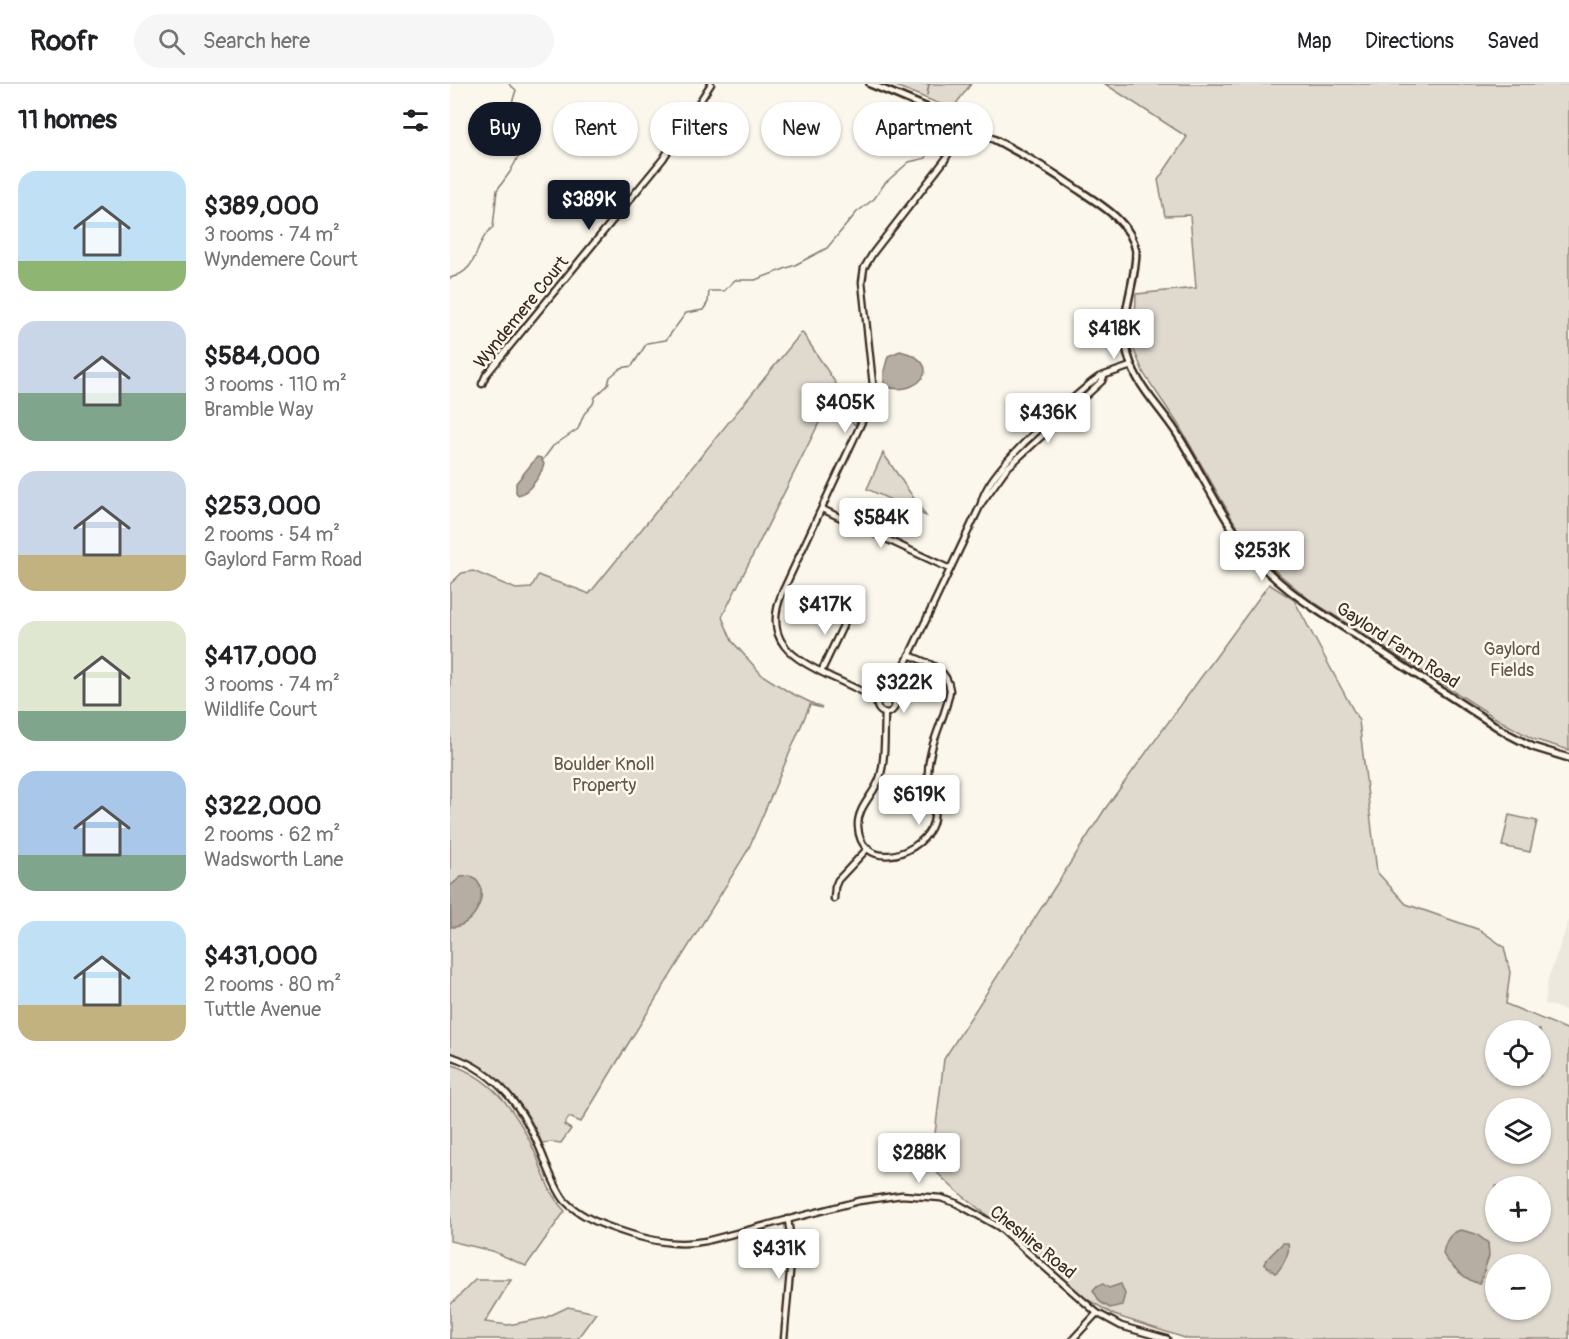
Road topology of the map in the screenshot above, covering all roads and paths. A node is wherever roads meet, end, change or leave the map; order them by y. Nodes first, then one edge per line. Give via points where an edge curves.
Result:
1 (711, 84) edge
2 (870, 84) edge
3 (912, 102) edge
4 (993, 139) edge
5 (947, 156) edge
6 (1131, 366) junction
7 (482, 384) dead end
8 (822, 509) junction
9 (950, 569) junction
10 (850, 610) dead end
11 (909, 655) junction
12 (821, 672) junction
13 (890, 696) junction
14 (878, 699) junction
15 (885, 713) junction
16 (1569, 758) edge
17 (868, 848) junction
18 (834, 899) dead end
19 (450, 1056) edge
20 (788, 1219) junction
21 (1097, 1313) junction
22 (784, 1339) edge
23 (1073, 1339) edge
24 (1167, 1339) edge

1 - 7 street, Wyndemere Court via 663,159
2 - 3 street, Gaylord Farm Road
4 - 6 street, Gaylord Farm Road via 1031,158 1110,213 1132,237 1136,251 1124,321
5 - 8 street via 864,268 862,290 873,398
6 - 9 street via 1099,377 1087,386 1002,466 982,497
6 - 16 street, Gaylord Farm Road via 1185,447 1233,530 1276,580 1508,734
8 - 9 street
8 - 12 street via 776,614 777,631 786,649
9 - 11 street
10 - 12 street
11 - 13 street
11 - 17 street via 942,671 949,683 949,696 929,762 934,820 924,837 902,854 888,856
12 - 14 street
13 - 14 street
13 - 15 street via 894,708
14 - 15 street via 878,708
15 - 17 street via 881,776 858,823
17 - 18 street via 838,880
19 - 20 street, Cheshire Road via 482,1072 510,1096 531,1127 556,1186 567,1202 585,1215 659,1242 686,1244
20 - 21 street, Cheshire Road via 889,1197 916,1195 948,1200 999,1227
20 - 22 street via 792,1257
21 - 23 street
21 - 24 street, Cheshire Road via 1121,1326

